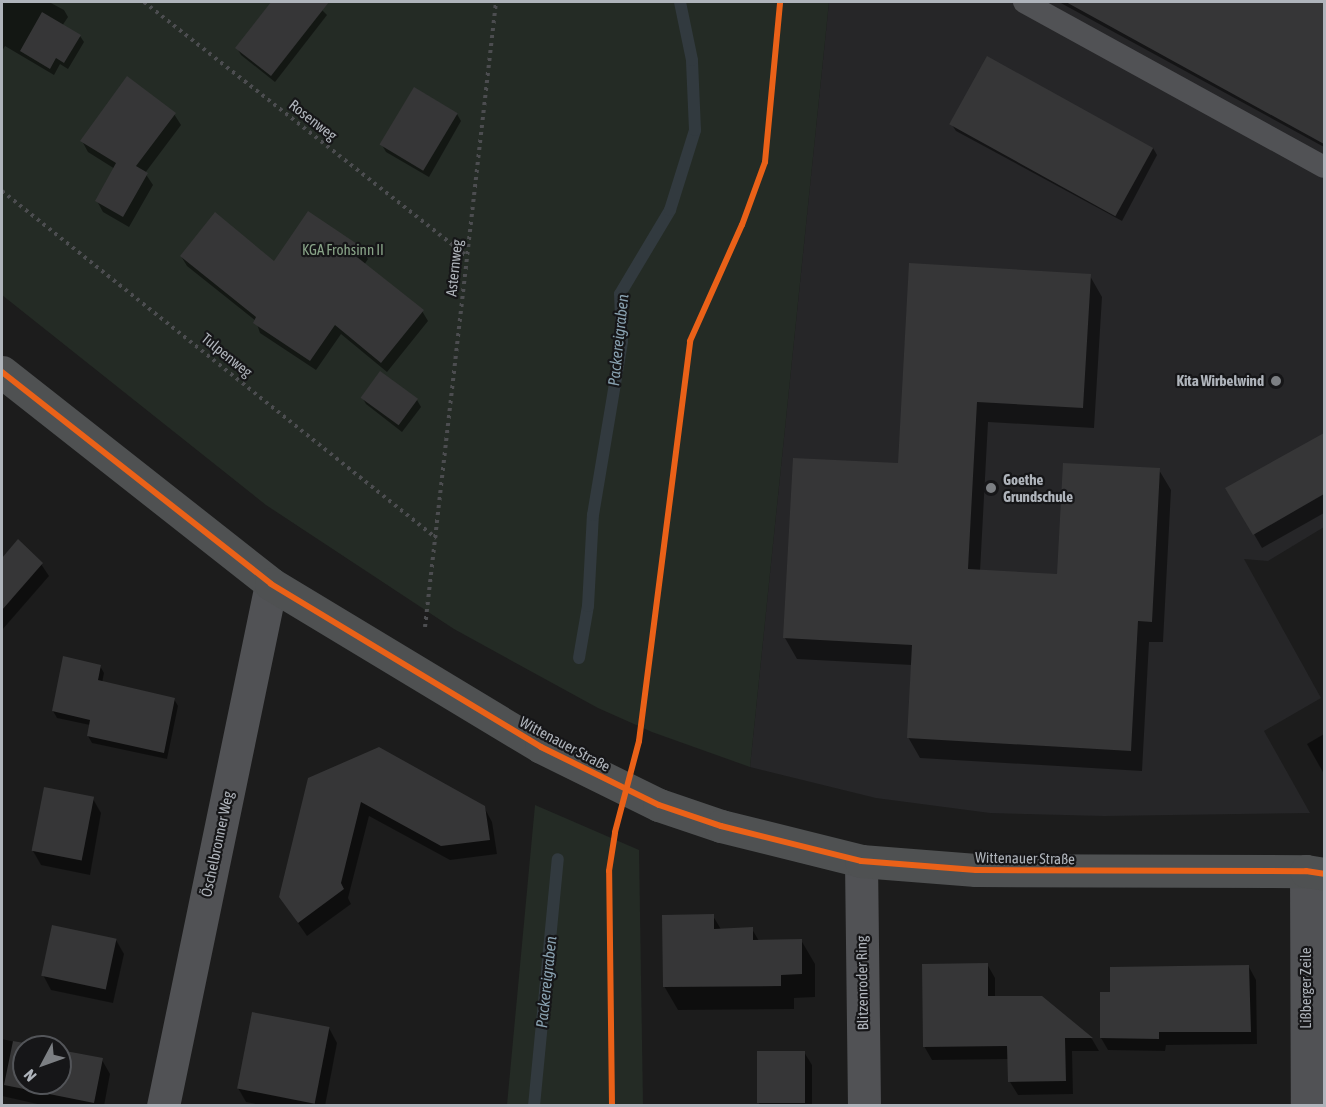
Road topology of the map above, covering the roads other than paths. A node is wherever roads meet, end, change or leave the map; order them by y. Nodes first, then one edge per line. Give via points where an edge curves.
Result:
1 (1024, 2) edge
2 (1324, 167) edge
3 (2, 372) edge
4 (271, 584) junction
5 (861, 861) junction
6 (1315, 872) edge
7 (163, 1106) edge
8 (864, 1106) edge
9 (1307, 1106) edge

1 - 2 lane
3 - 4 street, Wittenauer Straße
4 - 5 street, Wittenauer Straße via 542,747 659,805 721,826
4 - 7 street, Öschelbronner Weg
5 - 6 street, Wittenauer Straße via 976,870
5 - 8 street, Blitzenroder Ring
6 - 9 street, Lißberger Zeile

